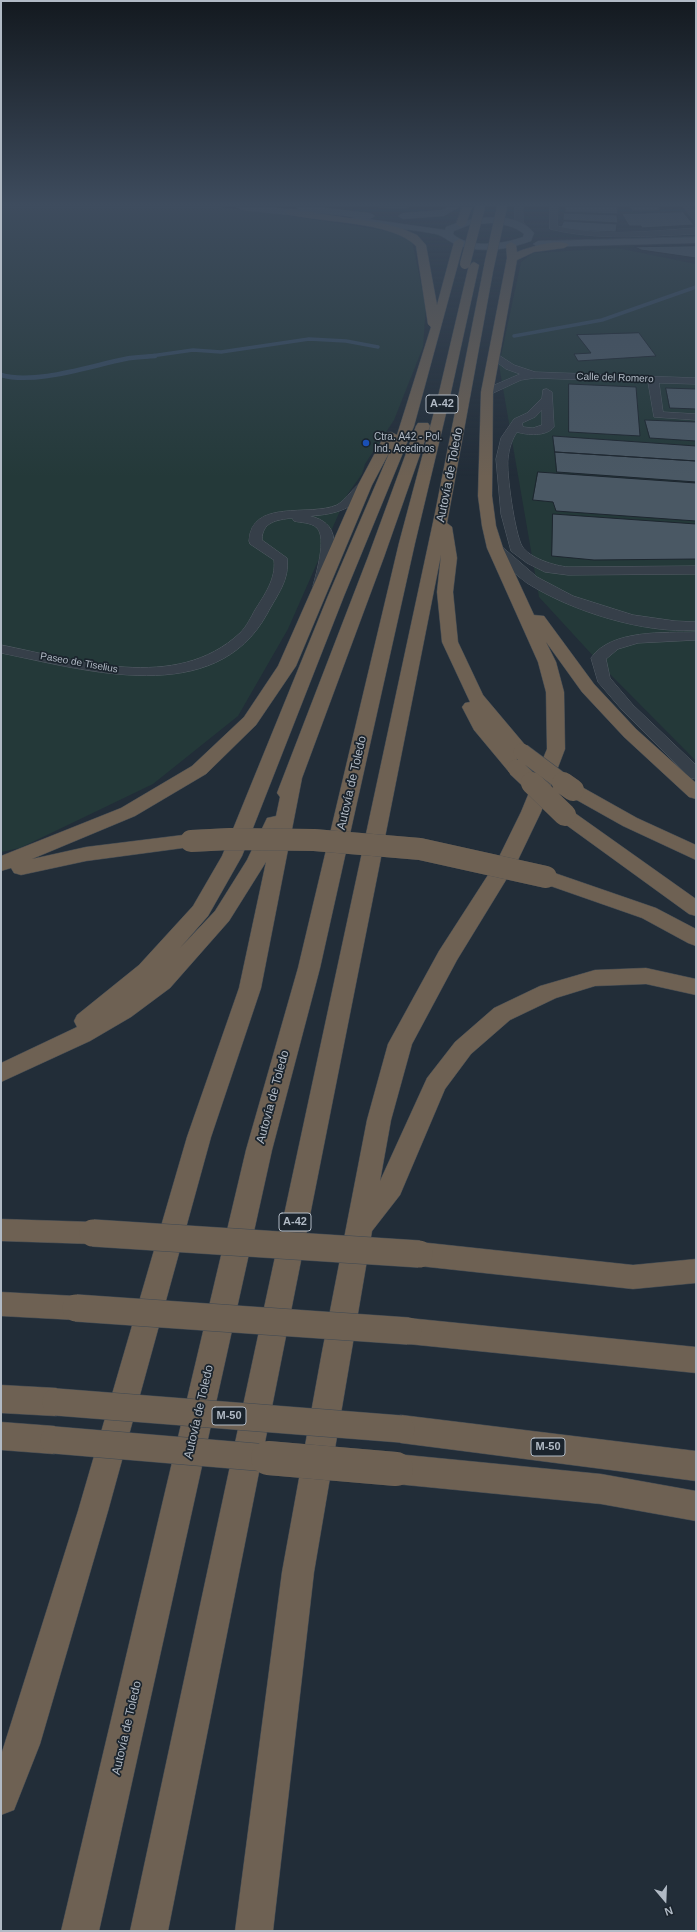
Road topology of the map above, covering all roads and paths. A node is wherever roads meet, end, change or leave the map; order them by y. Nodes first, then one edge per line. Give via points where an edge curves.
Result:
1 (430, 297) edge
2 (444, 297) edge
3 (460, 297) edge
4 (463, 297) edge
5 (483, 297) edge
6 (505, 297) edge
7 (435, 332) junction
8 (494, 354) junction
9 (534, 375) junction
10 (548, 376) junction
11 (653, 380) junction
12 (696, 381) edge
13 (486, 392) junction
14 (546, 400) junction
15 (411, 407) junction
16 (696, 417) edge
17 (516, 424) junction
18 (421, 433) junction
19 (365, 485) junction
20 (442, 513) junction
21 (265, 521) junction
22 (407, 543) junction
23 (495, 548) junction
24 (696, 570) edge
25 (513, 584) junction
26 (318, 596) junction
27 (696, 626) edge
28 (696, 636) edge
29 (1, 649) edge
30 (519, 760) junction
31 (696, 774) edge
32 (293, 779) junction
33 (696, 793) edge
34 (696, 853) edge
35 (1, 864) edge
36 (1, 873) edge
37 (696, 908) edge
38 (696, 938) edge
39 (696, 987) edge
40 (8, 1070) edge
41 (361, 1226) junction
42 (1, 1230) edge
43 (696, 1271) edge
44 (1, 1304) edge
45 (696, 1360) edge
46 (1, 1399) edge
47 (1, 1436) edge
48 (696, 1466) edge
49 (696, 1506) edge
50 (1, 1797) edge
51 (80, 1931) edge
52 (149, 1931) edge
53 (254, 1931) edge

1 - 7 highway
2 - 7 highway
3 - 18 highway
4 - 22 highway, Autovía de Toledo / A-42 via 443,401
5 - 20 highway, Autovía de Toledo / A-42, bridge
6 - 8 highway
7 - 15 highway
8 - 9 street via 510,367
8 - 13 highway
9 - 10 street, Calle del Romero
9 - 13 street via 518,377
10 - 11 street, Calle del Romero
10 - 14 street
11 - 12 street, Calle del Romero
11 - 16 street via 658,415
13 - 23 highway via 485,496
14 - 17 street via 531,415
14 - 17 street via 548,427 529,432 518,429
15 - 19 highway via 395,428
15 - 40 highway via 407,426 232,856 201,911 147,971 82,1024
17 - 24 street via 507,438 502,459 507,514 516,548 550,569
18 - 22 highway via 414,481 402,528
18 - 32 highway
19 - 21 street via 342,508 325,512 282,514
19 - 26 highway
20 - 30 highway via 449,558 445,592 450,642 467,699 480,726
20 - 52 highway, Autovía de Toledo / A-42
21 - 26 street via 293,518 312,520 325,528 329,536
21 - 29 street, Paseo de Tiselius via 257,527 255,541 280,558 283,569 278,584 246,636 225,653 203,663 153,672 116,671
22 - 51 highway, Autovía de Toledo / A-42 via 309,968 259,1150
23 - 25 highway
23 - 27 street via 531,579 590,607 645,621
25 - 33 highway via 588,688 630,733
25 - 41 highway via 547,662 555,692 556,749 531,812 507,862 447,957 400,1044 380,1120
26 - 35 highway via 287,666 250,721 199,770 128,812
28 - 31 street via 637,639 613,646 598,658 603,679 628,708
30 - 34 highway, bridge via 630,822
30 - 37 highway, bridge via 565,815
32 - 40 highway via 257,860 222,916 162,982 116,1015 82,1035
32 - 50 highway via 250,988 199,1137 93,1511 23,1744
36 - 38 highway, bridge via 86,854 191,841 314,840 420,849 546,878 649,913
39 - 41 highway via 646,976 595,978 548,992 502,1014 463,1048 435,1085 391,1187
41 - 53 highway via 336,1352 298,1572
42 - 43 highway, bridge via 93,1233 419,1254 633,1277
44 - 45 highway, bridge via 408,1331
46 - 48 highway, M-50, bridge via 401,1429
47 - 49 highway, bridge via 601,1489

